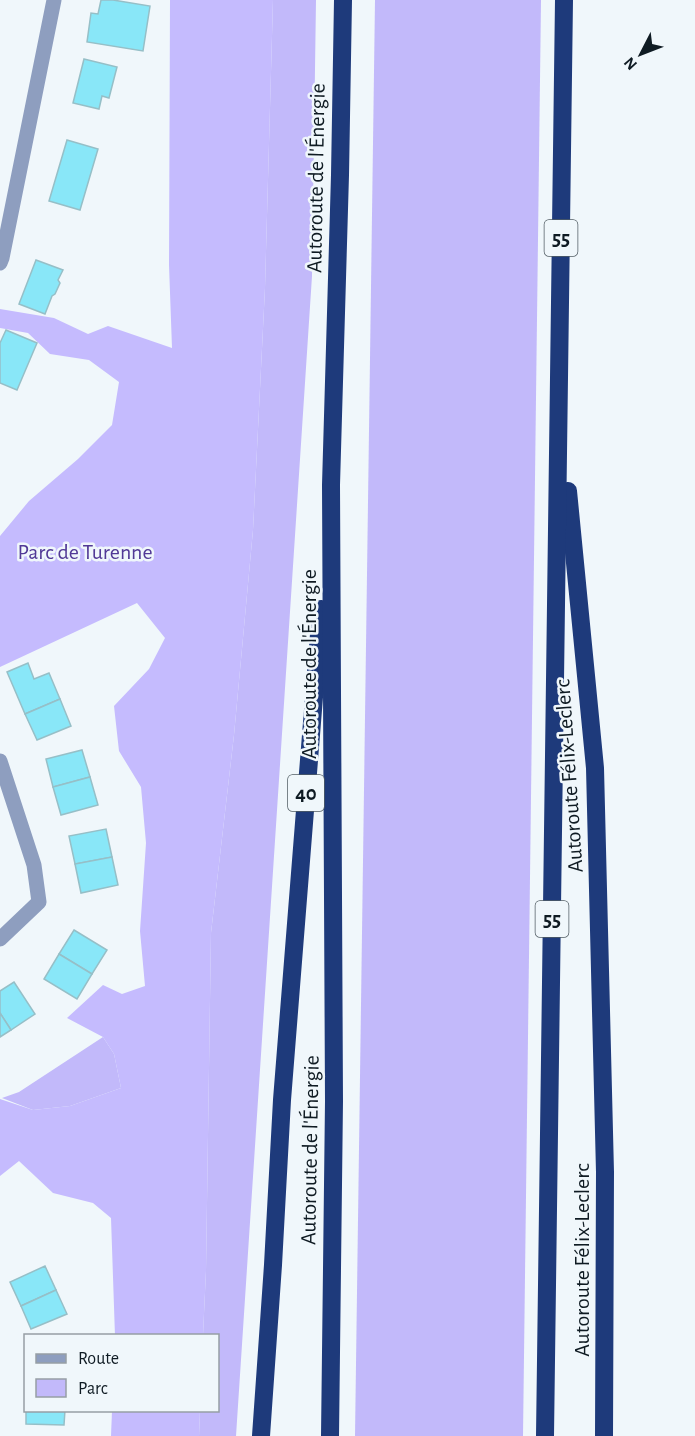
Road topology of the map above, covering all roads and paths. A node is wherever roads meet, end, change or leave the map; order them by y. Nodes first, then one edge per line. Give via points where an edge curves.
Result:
1 (54, 0) edge
2 (343, 0) edge
3 (564, 0) edge
4 (0, 263) edge
5 (559, 401) junction
6 (331, 485) junction
7 (0, 761) edge
8 (0, 939) edge
9 (261, 1436) edge
10 (330, 1436) edge
11 (545, 1436) edge
12 (604, 1436) edge

1 - 4 street
2 - 6 highway, Autoroute de l'Énergie
3 - 5 highway, 55
5 - 11 highway, 55
5 - 12 highway, Autoroute Félix-Leclerc via 595,768 604,1105
6 - 9 highway, 40 via 282,1100
6 - 10 highway, Autoroute de l'Énergie via 334,1101
7 - 8 street via 34,865 39,902

